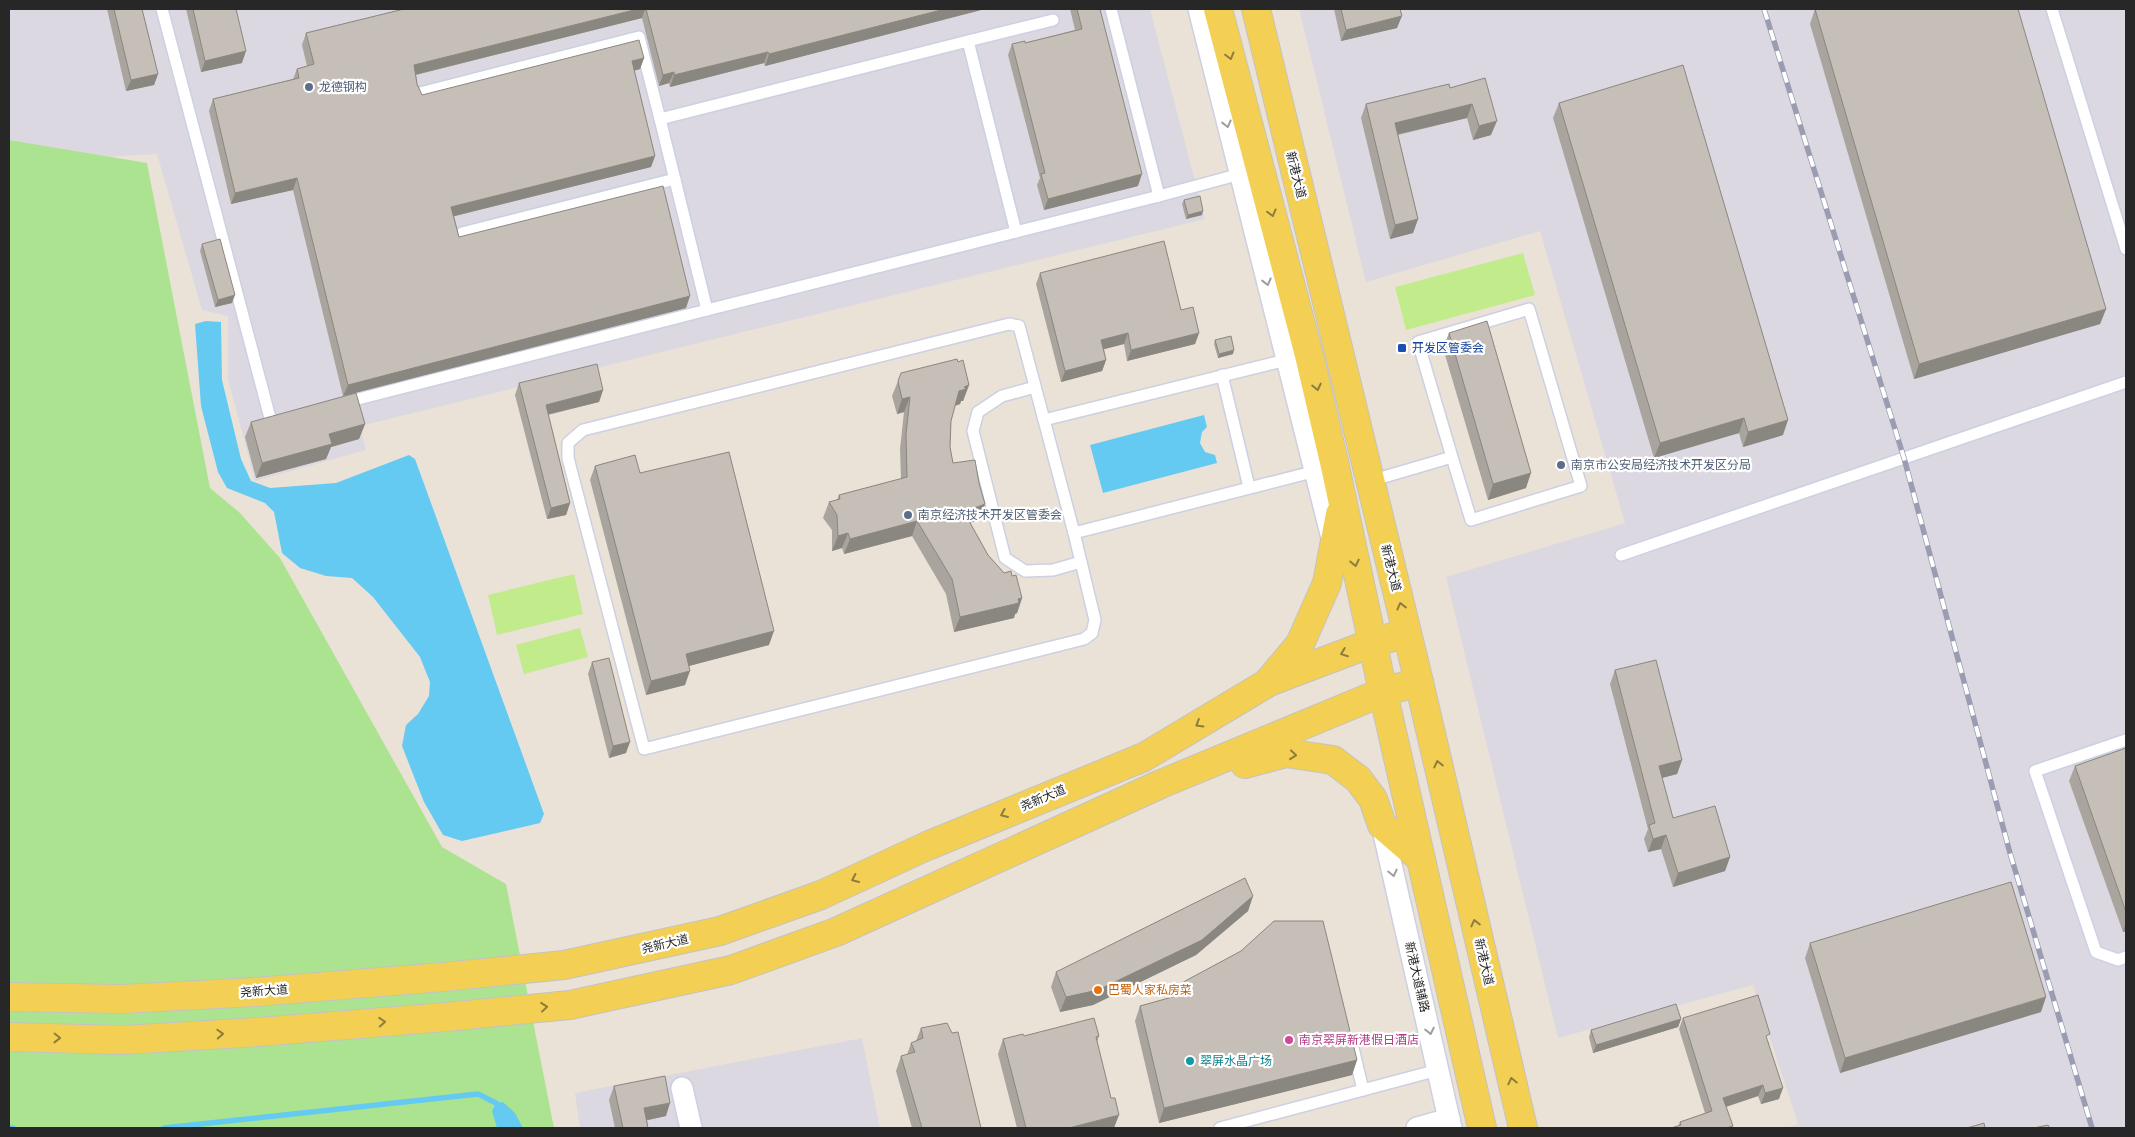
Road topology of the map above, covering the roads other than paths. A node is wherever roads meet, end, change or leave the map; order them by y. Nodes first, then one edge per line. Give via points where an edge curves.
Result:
1 (162, 9) edge
2 (1111, 9) edge
3 (1198, 9) edge
4 (1218, 9) edge
5 (1256, 9) edge
6 (2052, 9) edge
7 (1053, 20) dead end
8 (968, 41) junction
9 (420, 93) edge
10 (660, 119) junction
11 (1250, 171) junction
12 (675, 179) junction
13 (1159, 196) junction
14 (1016, 232) junction
15 (462, 233) dead end
16 (2126, 249) edge
17 (708, 310) junction
18 (1298, 357) junction
19 (1222, 375) junction
20 (2126, 382) edge
21 (1036, 387) junction
22 (358, 399) edge
23 (270, 418) edge
24 (1044, 420) junction
25 (1452, 456) junction
26 (1325, 469) junction
27 (1370, 482) junction
28 (1249, 487) junction
29 (1342, 503) junction
30 (1074, 533) junction
31 (1334, 547) junction
32 (1621, 555) dead end
33 (1081, 562) junction
34 (1407, 632) junction
35 (1372, 643) junction
36 (1269, 682) junction
37 (1419, 682) junction
38 (1383, 692) junction
39 (2126, 740) edge
40 (1161, 784) junction
41 (1382, 825) junction
42 (1420, 859) junction
43 (2126, 957) edge
44 (9, 997) edge
45 (1349, 1034) edge
46 (9, 1037) edge
47 (1438, 1070) junction
48 (682, 1088) dead end
49 (1362, 1090) junction
50 (1450, 1124) edge
51 (691, 1128) edge
52 (1220, 1128) edge
53 (1417, 1128) edge
54 (1482, 1128) edge
55 (1524, 1128) edge

1 - 23 lane
2 - 13 lane
3 -> 11 street
4 -> 11 main road
5 - 27 main road, 新港大道
6 - 16 lane
7 - 8 lane
8 - 10 lane
8 - 14 lane
9 - 10 lane via 640,37
10 - 12 lane
11 - 13 lane
11 -> 18 main road
12 - 15 lane
12 - 17 lane
13 - 14 lane
14 - 17 lane
17 - 22 lane
18 - 19 lane
18 -> 26 main road
19 - 24 lane
19 - 28 lane
20 - 32 lane
21 - 24 lane
21 - 33 lane via 1002,396 978,412 973,431 1005,558 1024,571 1053,570
21 - 33 lane via 1019,326 1009,324 583,430 568,443 568,458 644,749 1084,639 1092,633 1095,620
24 - 30 lane
25 - 25 lane via 1471,520 1581,486 1529,309 1418,342
25 - 27 lane
26 - 28 lane
26 - 29 main road
26 - 31 street
34 -> 27 main road, 新港大道
28 - 30 lane
29 - 31 main road, 尧新大道
29 -> 35 main road
30 - 33 lane
31 - 36 main road, 尧新大道 via 1327,583 1300,644
34 - 35 main road, 尧新大道
34 - 37 main road, 新港大道
35 -> 36 main road, 尧新大道
35 - 38 main road
36 -> 44 main road, 尧新大道 via 1144,757 927,846 821,895 720,931 564,965 442,977 122,1000
37 - 38 main road
55 -> 37 main road, 新港大道
38 - 40 main road
38 - 42 main road
39 - 43 lane via 2036,771 2096,952 2118,960
40 -> 41 main road via 1286,753 1333,760 1358,779 1373,799
46 -> 40 main road via 122,1040 258,1032 561,1006 625,994 731,970 836,932
41 - 42 main road
41 -> 47 street, 新港大道辅路
42 - 54 main road
45 - 49 lane
47 - 49 lane
47 - 50 street, 新港大道辅路
48 - 51 street
49 - 52 lane
50 - 53 street

